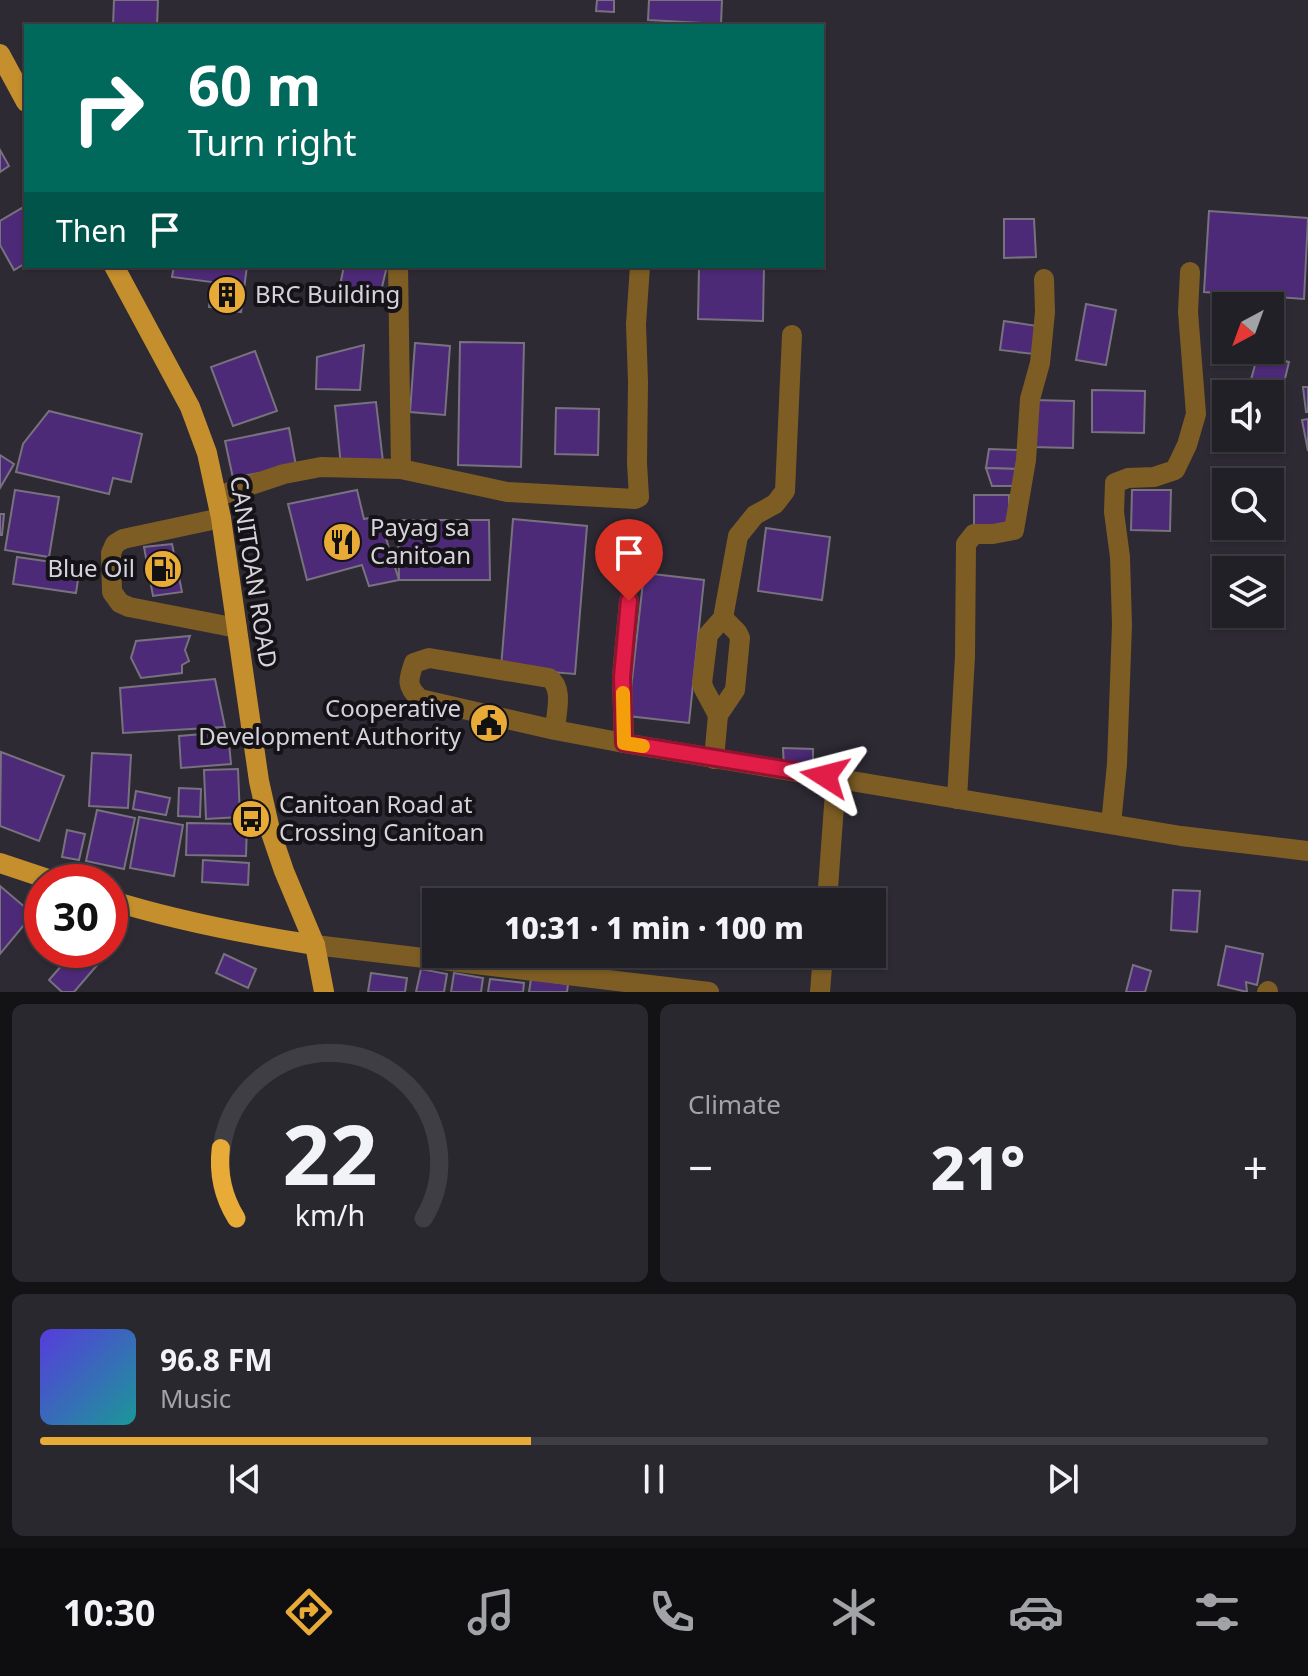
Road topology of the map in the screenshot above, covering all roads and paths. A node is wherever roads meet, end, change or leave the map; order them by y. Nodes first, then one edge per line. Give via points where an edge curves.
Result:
1 (0, 54) edge
2 (24, 98) edge
3 (115, 268) edge
4 (398, 268) edge
5 (640, 268) edge
6 (1190, 272) dead end
7 (1044, 279) dead end
8 (792, 335) dead end
9 (401, 469) junction
10 (218, 496) junction
11 (221, 518) junction
12 (629, 601) dead end
13 (723, 618) junction
14 (237, 628) junction
15 (718, 715) junction
16 (555, 730) junction
17 (624, 743) junction
18 (714, 759) junction
19 (836, 778) junction
20 (957, 799) junction
21 (1111, 824) junction
22 (1308, 851) edge
23 (0, 863) edge
24 (24, 871) edge
25 (828, 888) edge
26 (128, 905) edge
27 (315, 945) junction
28 (822, 968) edge
29 (324, 992) edge
30 (709, 992) edge
31 (820, 992) edge

1 - 2 main road
3 - 10 main road, CANITOAN ROAD via 190,407
4 - 9 street
5 - 9 street via 639,497 507,492
6 - 21 street via 1196,414 1187,445 1175,470 1115,483 1122,625
7 - 20 street via 1040,363 1030,399 1014,530 974,534 966,544
8 - 13 street via 785,491 738,536
9 - 10 street via 321,467
10 - 11 main road, CANITOAN ROAD
11 - 14 main road, CANITOAN ROAD
11 - 14 street via 115,544 112,592 129,607
12 - 17 street via 622,677
13 - 15 street via 708,635 702,683
13 - 15 street via 740,638 735,690
14 - 27 main road, CANITOAN ROAD via 270,830
15 - 18 street
16 - 16 street via 558,689 549,678 429,658 414,663 410,690 420,699
16 - 17 street
17 - 18 street
18 - 19 street
19 - 20 street
19 - 25 street
20 - 21 street
21 - 22 street
23 - 24 main road
26 - 27 main road via 234,932
27 - 29 main road, CANITOAN ROAD
27 - 30 street
28 - 31 street

